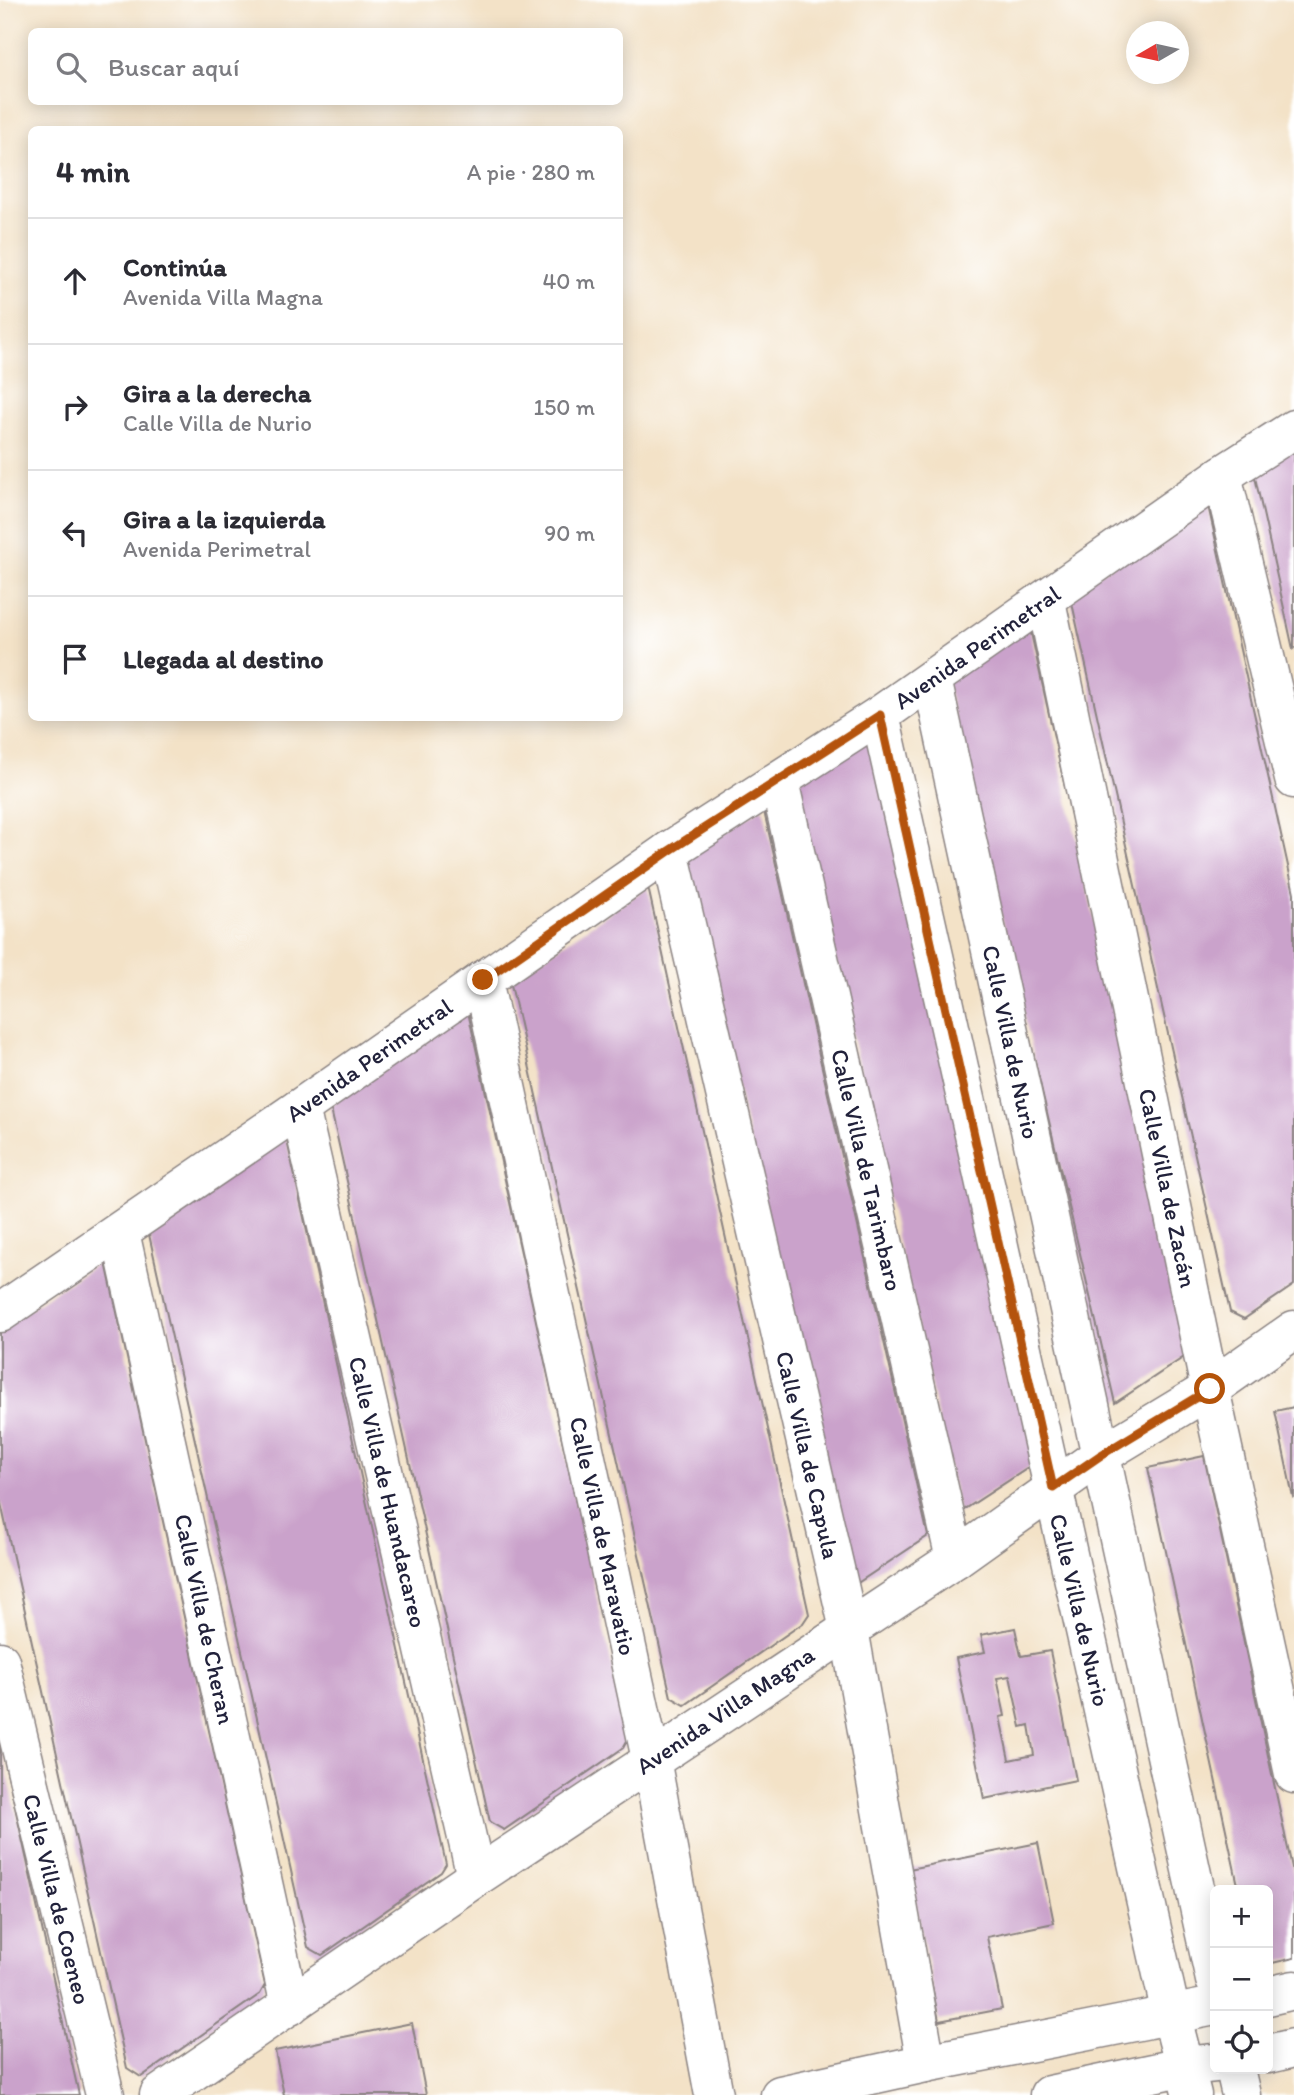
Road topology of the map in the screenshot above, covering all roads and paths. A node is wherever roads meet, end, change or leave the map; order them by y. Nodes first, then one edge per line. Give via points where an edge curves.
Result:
1 (1294, 429) edge
2 (1222, 475) junction
3 (1046, 601) junction
4 (933, 679) junction
5 (880, 715) junction
6 (1294, 779) edge
7 (779, 781) junction
8 (669, 851) junction
9 (483, 980) junction
10 (300, 1108) junction
11 (120, 1232) junction
12 (0, 1313) edge
13 (1294, 1330) edge
14 (1210, 1389) junction
15 (1101, 1455) junction
16 (1053, 1488) junction
17 (955, 1559) junction
18 (849, 1629) junction
19 (0, 1661) edge
20 (651, 1759) junction
21 (1294, 1774) edge
22 (476, 1877) junction
23 (1210, 1957) edge
24 (1294, 1990) edge
25 (1273, 1995) edge
26 (290, 2006) junction
27 (1210, 2007) edge
28 (1171, 2014) junction
29 (1294, 2048) edge
30 (1273, 2053) edge
31 (926, 2063) junction
32 (1236, 2074) edge
33 (1198, 2075) edge
34 (1061, 2094) edge
35 (105, 2095) edge
36 (159, 2095) edge
37 (714, 2095) edge
38 (779, 2095) edge
39 (1241, 2095) edge

1 - 2 street, Avenida Perimetral
2 - 3 street, Avenida Perimetral
2 - 6 street
3 - 4 street, Avenida Perimetral
3 - 14 street, Calle Villa de Zacán
4 - 5 street, Avenida Perimetral
4 - 15 street, Calle Villa de Nurio
5 - 7 street, Avenida Perimetral
5 - 16 street, Calle Villa de Nurio
7 - 8 street, Avenida Perimetral
7 - 17 street, Calle Villa de Tarimbaro
8 - 9 street, Avenida Perimetral
8 - 18 street, Calle Villa de Capula
9 - 10 street, Avenida Perimetral
9 - 20 street, Calle Villa de Maravatio
10 - 11 street, Avenida Perimetral
10 - 22 street, Calle Villa de Huandacareo
11 - 12 street, Avenida Perimetral
11 - 26 street, Calle Villa de Cheran
13 - 14 street, Avenida Villa Magna
14 - 15 street, Avenida Villa Magna
14 - 21 street, Calle Villa de Zacán
15 - 16 street, Avenida Villa Magna
15 - 23 street, Calle Villa de Nurio
16 - 17 street, Avenida Villa Magna
16 - 28 street, Calle Villa de Nurio
17 - 18 street, Avenida Villa Magna
18 - 20 street, Avenida Villa Magna
18 - 31 street, Calle Villa de Capula
19 - 35 street, Calle Villa de Coeneo
20 - 22 street, Avenida Villa Magna
20 - 37 street, Calle Villa de Maravatio
22 - 26 street, Avenida Villa Magna
24 - 25 street
26 - 36 street, Avenida Villa Magna
27 - 28 street
28 - 31 street
28 - 33 street, Calle Villa de Nurio
29 - 30 street
31 - 38 street
32 - 39 street
33 - 34 street

